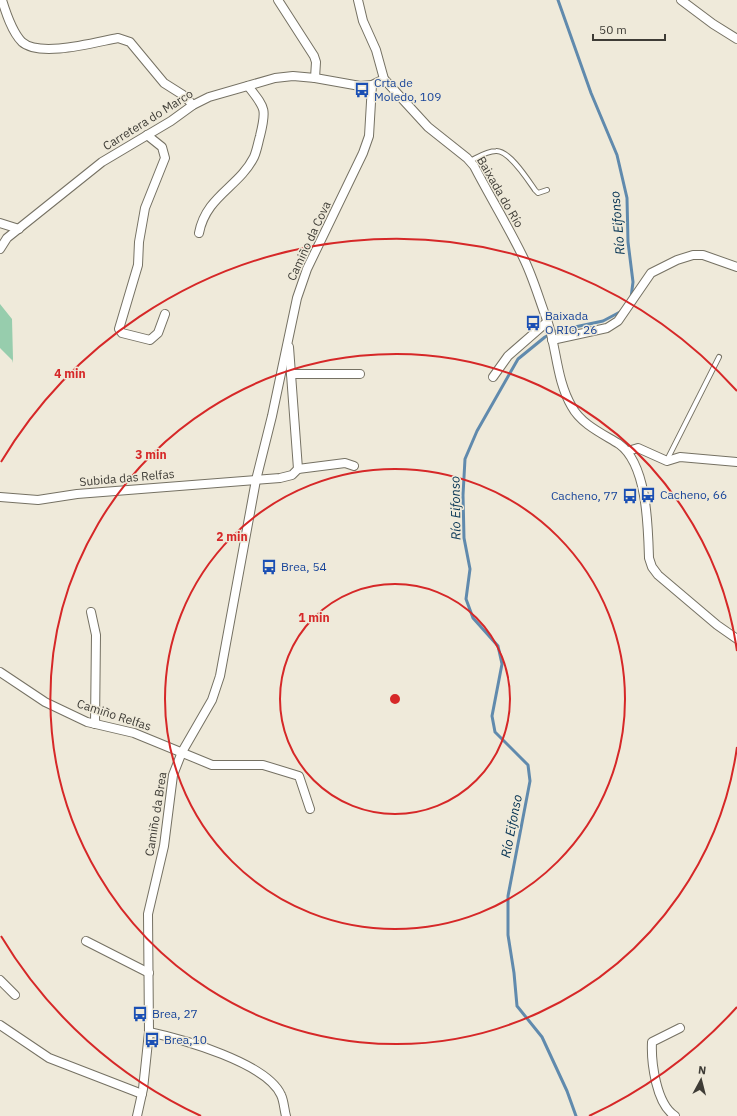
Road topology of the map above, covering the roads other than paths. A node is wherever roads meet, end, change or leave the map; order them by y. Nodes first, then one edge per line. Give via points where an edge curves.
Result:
1 (2, 0) edge
2 (278, 0) edge
3 (358, 0) edge
4 (680, 0) edge
5 (737, 38) edge
6 (315, 78) junction
7 (384, 79) junction
8 (372, 85) junction
9 (248, 86) junction
10 (193, 105) junction
11 (147, 136) junction
12 (469, 161) junction
13 (547, 190) dead end
14 (0, 223) edge
15 (19, 229) junction
16 (199, 233) dead end
17 (0, 250) edge
18 (737, 267) edge
19 (164, 314) dead end
20 (548, 322) junction
21 (552, 338) junction
22 (288, 342) junction
23 (719, 357) dead end
24 (291, 374) junction
25 (360, 374) dead end
26 (493, 377) dead end
27 (628, 451) junction
28 (667, 461) junction
29 (737, 462) edge
30 (354, 466) dead end
31 (298, 469) junction
32 (256, 480) junction
33 (0, 497) edge
34 (91, 612) dead end
35 (737, 639) edge
36 (0, 672) edge
37 (95, 724) junction
38 (182, 752) junction
39 (310, 809) dead end
40 (86, 941) dead end
41 (149, 973) junction
42 (0, 980) edge
43 (15, 995) dead end
44 (0, 1025) edge
45 (680, 1028) dead end
46 (149, 1032) junction
47 (142, 1094) junction
48 (137, 1116) edge
49 (286, 1116) edge
50 (675, 1116) edge

1 - 10 street via 13,29 22,41 30,46 58,48 124,39 130,42 164,83
2 - 6 street via 314,56
3 - 7 street
4 - 5 street
6 - 8 street, Carretera do Marco via 352,85
6 - 9 street, Carretera do Marco via 275,78
7 - 8 street, Carretera do Marco
7 - 12 street, Baixada do Río via 428,128
8 - 22 street, Camiño da Cova via 369,136 301,284
9 - 10 street, Carretera do Marco via 209,97
9 - 16 street via 261,102 265,114 256,151 241,175 211,205 202,220
10 - 11 street, Carretera do Marco
11 - 15 street, Carretera do Marco via 102,162
11 - 19 street via 162,147 165,158 145,208 138,265 119,329 122,333 150,340 158,333
12 - 13 lane via 488,153 502,152 510,158 538,193
12 - 20 street, Baixada do Río via 524,258
14 - 15 street
15 - 17 street, Carretera do Marco via 7,238
18 - 21 street via 703,256 693,255 677,260 651,273 618,321 607,328
20 - 21 street, Baixada do Río
20 - 26 street via 508,356
21 - 27 street, Baixada do Río via 562,386 572,408 583,421
22 - 24 street
22 - 32 street, Camiño da Cova
23 - 28 lane
24 - 25 street
24 - 31 street
27 - 28 street via 638,448
27 - 35 street via 638,470 642,486 652,567 705,615
28 - 29 street via 680,456
30 - 31 street, Subida das Relfas via 345,463
31 - 32 street, Subida das Relfas via 292,476
32 - 33 street, Subida das Relfas via 76,494 38,500
32 - 38 street, Camiño da Brea via 220,676 212,700
34 - 37 street via 96,636
36 - 37 street, Camiño Relfas via 45,702
37 - 38 street, Camiño Relfas via 134,733
38 - 39 street, Camiño Relfas via 212,765 262,765 299,776
38 - 41 street, Camiño da Brea via 173,775 164,846 148,914
40 - 41 street
41 - 46 street, Camiño da Brea
42 - 43 street
44 - 47 street via 49,1058
45 - 50 street via 652,1042 652,1059 658,1088 664,1104
46 - 47 street, Camiño da Brea
46 - 49 street via 173,1037 228,1057 258,1072 281,1095
47 - 48 street, Camiño da Brea

